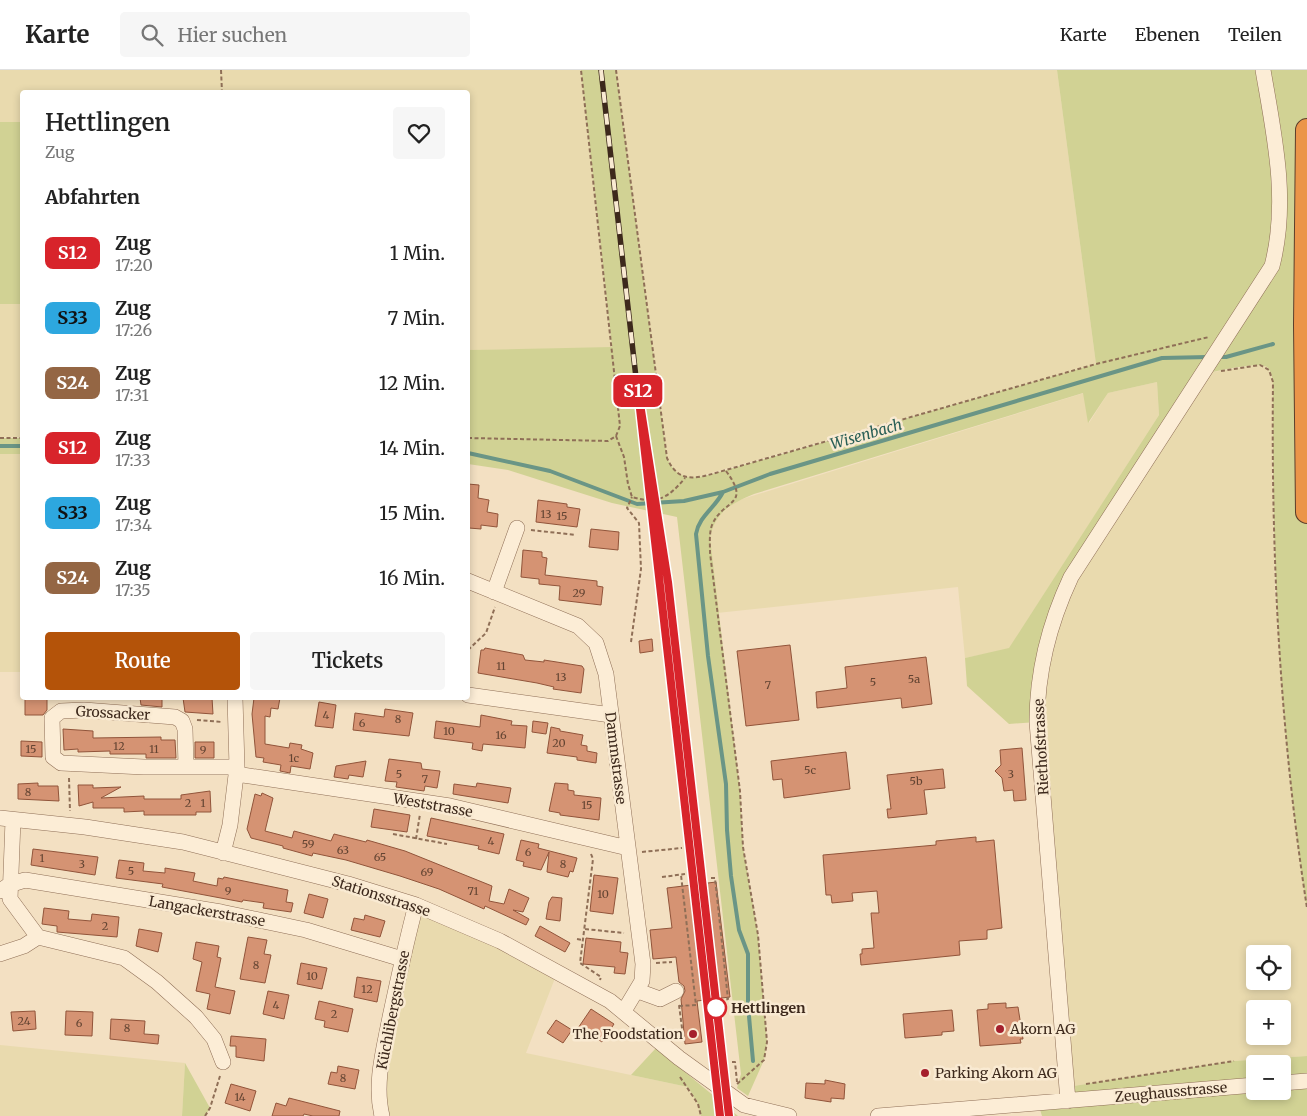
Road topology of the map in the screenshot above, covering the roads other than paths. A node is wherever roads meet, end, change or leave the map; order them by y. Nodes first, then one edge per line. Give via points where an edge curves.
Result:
1 (1263, 70) edge
2 (1307, 130) edge
3 (1307, 512) edge
4 (517, 528) road end
5 (470, 582) edge
6 (497, 593) junction
7 (470, 694) edge
8 (234, 700) edge
9 (611, 715) junction
10 (186, 766) junction
11 (236, 770) junction
12 (6, 819) edge
13 (628, 848) junction
14 (223, 853) junction
15 (4, 888) edge
16 (416, 905) junction
17 (38, 937) junction
18 (0, 954) edge
19 (402, 959) junction
20 (638, 990) junction
21 (677, 999) road end
22 (624, 1012) junction
23 (223, 1062) road end
24 (1307, 1081) edge
25 (1291, 1082) edge
26 (1246, 1086) edge
27 (1067, 1094) junction
28 (739, 1101) edge
29 (1040, 1110) edge
30 (382, 1116) edge
31 (789, 1116) edge
32 (878, 1116) edge

1 - 27 street, Riethofstrasse via 1279,170 1276,252 1266,278 1071,577 1053,620 1041,663 1037,722
2 - 3 highway
4 - 6 street
5 - 6 street, Dammstrasse
6 - 9 street, Dammstrasse via 578,626 596,643 606,674
7 - 9 street
8 - 11 street
9 - 13 street, Dammstrasse
10 - 10 street, Grossacker via 185,729 182,721 175,717 84,710 61,711 52,718 53,757 61,763
10 - 11 street
11 - 13 street, Weststrasse via 450,806
11 - 14 street
12 - 14 street, Stationsstrasse via 142,835
12 - 15 street
13 - 20 street, Dammstrasse via 644,970
14 - 16 street, Stationsstrasse via 348,884
15 - 17 street
15 - 19 street, Langackerstrasse via 25,880 222,912 306,930
16 - 19 street, Küchlibergstrasse
16 - 22 street, Stationsstrasse via 500,941 610,1001
17 - 18 street
17 - 23 street via 124,958 196,1017 214,1039
19 - 30 street, Küchlibergstrasse via 379,1081
20 - 21 street via 660,999
20 - 22 street, Dammstrasse
22 - 28 street, Stationsstrasse
24 - 25 street
26 - 27 street, Zeughausstrasse via 1087,1098
27 - 29 street, Zeughausstrasse
28 - 31 street
29 - 32 street, Zeughausstrasse

